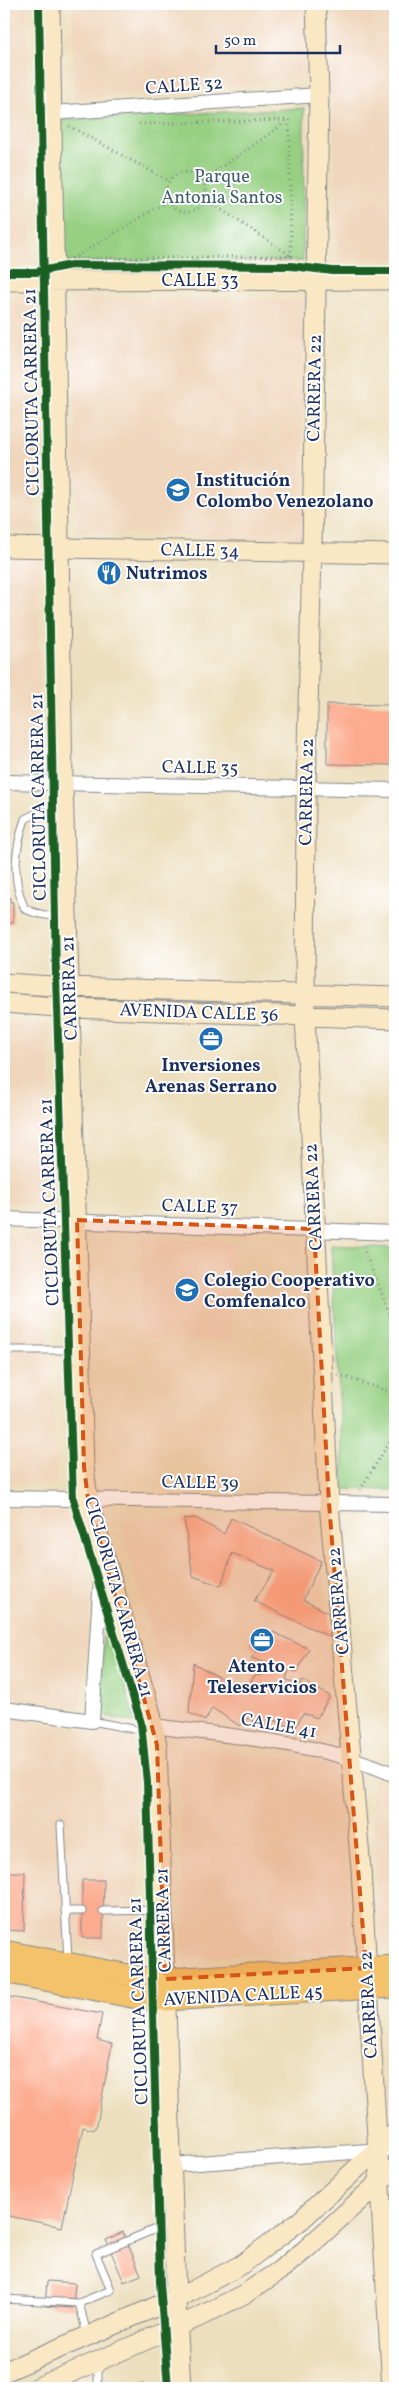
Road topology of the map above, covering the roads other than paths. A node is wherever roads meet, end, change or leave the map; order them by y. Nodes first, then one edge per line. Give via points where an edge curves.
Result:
1 (50, 4) edge
2 (316, 4) edge
3 (318, 95) junction
4 (52, 113) junction
5 (54, 275) junction
6 (316, 280) junction
7 (395, 280) edge
8 (4, 281) edge
9 (4, 547) edge
10 (59, 548) junction
11 (312, 552) junction
12 (395, 554) edge
13 (4, 782) edge
14 (63, 783) junction
15 (306, 788) junction
16 (395, 790) edge
17 (64, 810) junction
18 (67, 914) junction
19 (4, 983) edge
20 (69, 987) junction
21 (305, 994) junction
22 (395, 997) edge
23 (4, 1003) edge
24 (70, 1008) junction
25 (305, 1016) junction
26 (395, 1019) edge
27 (4, 1219) edge
28 (77, 1220) junction
29 (314, 1229) junction
30 (395, 1233) edge
31 (4, 1350) edge
32 (80, 1350) junction
33 (4, 1498) edge
34 (88, 1499) junction
35 (329, 1502) junction
36 (395, 1504) edge
37 (102, 1549) junction
38 (4, 1709) edge
39 (92, 1721) junction
40 (154, 1726) junction
41 (133, 1728) dead end
42 (352, 1758) junction
43 (395, 1775) edge
44 (61, 1825) dead end
45 (163, 1910) junction
46 (65, 1911) junction
47 (82, 1911) dead end
48 (104, 1911) dead end
49 (4, 1951) edge
50 (68, 1964) junction
51 (395, 1966) edge
52 (366, 1968) junction
53 (4, 1972) edge
54 (165, 1979) junction
55 (395, 1987) edge
56 (367, 1988) junction
57 (165, 2000) junction
58 (395, 2133) edge
59 (386, 2150) edge
60 (171, 2165) junction
61 (395, 2168) edge
62 (379, 2182) junction
63 (388, 2207) edge
64 (173, 2222) junction
65 (176, 2298) junction
66 (4, 2299) edge
67 (79, 2303) junction
68 (391, 2311) edge
69 (177, 2326) junction
70 (87, 2336) junction
71 (98, 2361) junction
72 (4, 2372) edge
73 (36, 2388) edge
74 (98, 2388) edge
75 (181, 2388) edge
76 (392, 2388) edge

1 - 4 street, CARRERA 21
2 - 3 street, CARRERA 22
3 - 4 street, CALLE 32
3 - 6 street, CARRERA 22
4 - 5 street, CARRERA 21
5 - 6 street, CALLE 33
5 - 8 street, CALLE 33
5 - 10 street, CARRERA 21
6 - 7 street, CALLE 33
6 - 11 street, CARRERA 22
9 - 10 street, CALLE 34
10 - 11 street, CALLE 34
10 - 14 street, CARRERA 21
11 - 12 street, CALLE 34
11 - 15 street, CARRERA 22
13 - 14 street, CALLE 35
14 - 15 street, CALLE 35
14 - 17 street, CARRERA 21
15 - 16 street, CALLE 35
15 - 21 street, CARRERA 22
17 - 18 street, CARRERA 21
17 - 18 lane via 37,813 25,819 15,859 17,892 25,909 39,915
18 - 20 street, CARRERA 21
19 - 20 street, AVENIDA CALLE 36
20 - 21 street, AVENIDA CALLE 36
20 - 24 street, CARRERA 21
21 - 22 street, AVENIDA CALLE 36
21 - 25 street, CARRERA 22
23 - 24 street, AVENIDA CALLE 36
24 - 25 street, AVENIDA CALLE 36
24 - 28 street, CARRERA 21
25 - 26 street, AVENIDA CALLE 36
25 - 29 street, CARRERA 22
27 - 28 street, CALLE 37
28 - 29 street, CALLE 37
28 - 32 street, CARRERA 21
29 - 30 street, CALLE 37
29 - 35 street, CARRERA 22
31 - 32 lane
32 - 34 street, CARRERA 21
33 - 34 street, CALLE 39
34 - 35 street, CALLE 39
34 - 37 street, CARRERA 21
35 - 36 street, CALLE 39
35 - 42 street, CARRERA 22
37 - 39 street, CARRERA 21
37 - 40 street, CARRERA 21
38 - 39 street
39 - 41 lane
40 - 42 street, CALLE 41 via 240,1737
40 - 45 street, CARRERA 21 via 160,1781
42 - 43 street, CALLE 41
42 - 52 street, CARRERA 22
44 - 46 lane
45 - 48 lane
45 - 54 street, CARRERA 21
46 - 47 lane
46 - 50 lane
49 - 50 main road, AVENIDA CALLE 45
50 - 54 main road, AVENIDA CALLE 45
51 - 52 main road, AVENIDA CALLE 45
52 - 54 main road, AVENIDA CALLE 45
52 - 56 street, CARRERA 22
53 - 57 main road, AVENIDA CALLE 45 via 137,1998
54 - 57 street, CARRERA 21
55 - 56 main road, AVENIDA CALLE 45
56 - 57 main road, AVENIDA CALLE 45
56 - 59 street, CARRERA 22
57 - 60 street, CARRERA 21
58 - 59 street
59 - 60 street
59 - 62 street, CARRERA 22
59 - 65 street via 269,2246 223,2276
60 - 64 street, CARRERA 21
61 - 62 street
62 - 63 street, CARRERA 22
62 - 69 street via 279,2271 239,2297
63 - 68 street, CARRERA 22
64 - 65 street, CARRERA 21
64 - 67 lane via 96,2254 111,2290
65 - 69 street, CARRERA 21
65 - 70 street
66 - 67 lane
67 - 70 lane
68 - 76 street, CARRERA 22
69 - 71 street
69 - 75 street, CARRERA 21
70 - 72 street
71 - 73 street
71 - 74 lane

